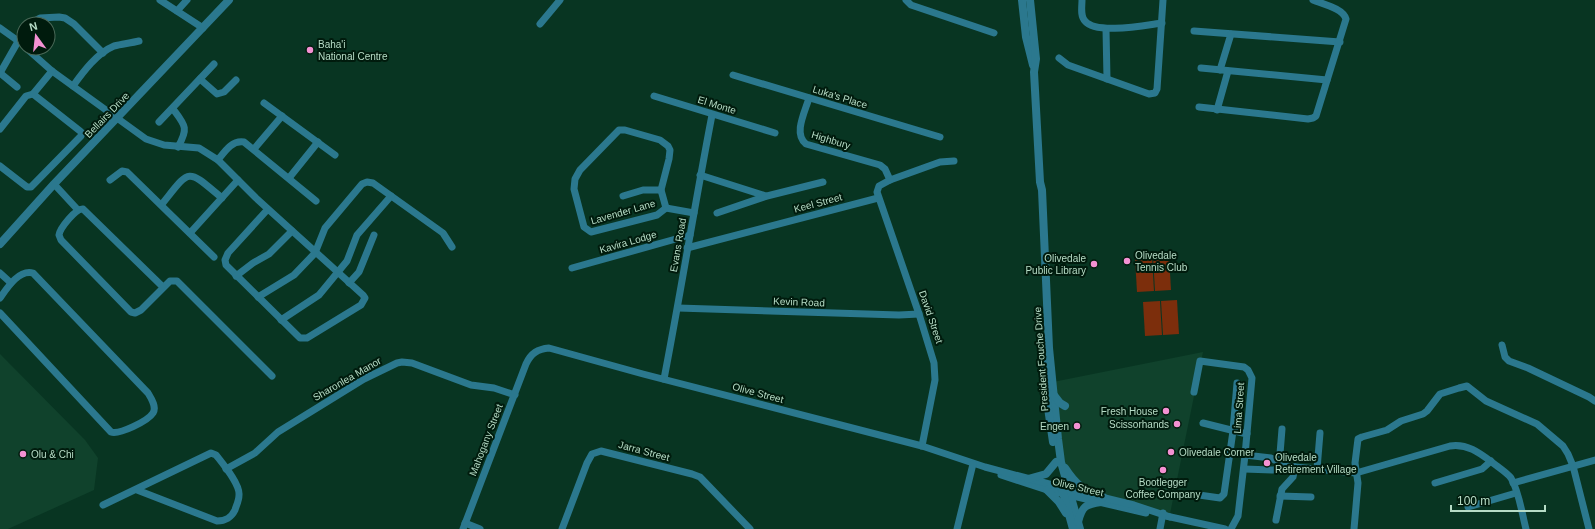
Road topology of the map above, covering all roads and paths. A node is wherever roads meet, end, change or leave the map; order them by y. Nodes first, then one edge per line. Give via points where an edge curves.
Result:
1 (160, 0) edge
2 (187, 0) edge
3 (229, 0) edge
4 (560, 0) edge
5 (906, 0) edge
6 (1022, 0) edge
7 (1030, 0) edge
8 (1082, 0) edge
9 (1163, 0) edge
10 (1313, 0) edge
11 (177, 11) junction
12 (56, 17) edge
13 (1162, 23) junction
14 (540, 24) dead end
15 (0, 28) edge
16 (203, 28) junction
17 (1106, 29) junction
18 (1194, 31) dead end
19 (994, 32) dead end
20 (1231, 34) junction
21 (16, 40) edge
22 (139, 42) dead end
23 (1340, 42) junction
24 (103, 53) junction
25 (16, 54) edge
26 (36, 56) edge
27 (1059, 58) dead end
28 (214, 64) dead end
29 (1201, 68) dead end
30 (52, 70) junction
31 (1220, 70) junction
32 (1228, 71) junction
33 (1034, 72) junction
34 (733, 75) dead end
35 (200, 79) junction
36 (1107, 79) junction
37 (236, 80) dead end
38 (1327, 80) junction
39 (73, 86) junction
40 (17, 87) dead end
41 (33, 94) junction
42 (654, 96) dead end
43 (809, 98) junction
44 (264, 102) dead end
45 (1199, 107) dead end
46 (173, 109) junction
47 (1217, 110) junction
48 (712, 115) junction
49 (282, 116) junction
50 (118, 118) junction
51 (159, 122) dead end
52 (0, 130) edge
53 (775, 133) dead end
54 (940, 137) dead end
55 (318, 142) junction
56 (178, 147) junction
57 (254, 149) junction
58 (336, 155) dead end
59 (218, 160) junction
60 (954, 161) dead end
61 (0, 166) edge
62 (700, 175) junction
63 (289, 178) junction
64 (110, 180) dead end
65 (238, 180) junction
66 (890, 180) junction
67 (823, 182) dead end
68 (54, 184) junction
69 (1040, 184) junction
70 (661, 190) junction
71 (392, 196) junction
72 (623, 196) dead end
73 (767, 196) junction
74 (222, 198) junction
75 (878, 198) junction
76 (316, 201) dead end
77 (162, 204) junction
78 (666, 208) junction
79 (268, 209) junction
80 (78, 210) junction
81 (694, 213) junction
82 (717, 213) dead end
83 (292, 231) junction
84 (190, 234) junction
85 (374, 235) dead end
86 (690, 235) junction
87 (0, 244) edge
88 (452, 247) dead end
89 (687, 248) junction
90 (315, 252) junction
91 (214, 257) dead end
92 (572, 268) dead end
93 (0, 273) edge
94 (339, 274) junction
95 (236, 276) junction
96 (11, 283) junction
97 (349, 283) junction
98 (2, 288) edge
99 (163, 288) junction
100 (258, 297) junction
101 (0, 298) edge
102 (678, 308) junction
103 (0, 313) edge
104 (920, 314) junction
105 (281, 320) junction
106 (1502, 345) dead end
107 (528, 358) joint
108 (272, 376) dead end
109 (664, 379) junction
110 (1237, 382) dead end
111 (1194, 392) dead end
112 (1053, 394) junction
113 (514, 395) junction
114 (1595, 401) edge
115 (1065, 406) dead end
116 (1203, 423) dead end
117 (1282, 430) dead end
118 (1233, 431) junction
119 (1320, 433) dead end
120 (1247, 434) junction
121 (922, 446) junction
122 (1245, 455) junction
123 (1595, 460) edge
124 (1491, 461) junction
125 (1058, 462) junction
126 (973, 464) junction
127 (1279, 465) junction
128 (1573, 466) junction
129 (985, 467) junction
130 (1295, 467) junction
131 (226, 469) junction
132 (1244, 469) junction
133 (1317, 469) junction
134 (1356, 473) junction
135 (1028, 479) junction
136 (1435, 483) dead end
137 (1513, 483) junction
138 (137, 490) junction
139 (1047, 490) junction
140 (1066, 491) junction
141 (1516, 493) junction
142 (1192, 494) dead end
143 (1280, 496) junction
144 (1311, 497) dead end
145 (1102, 500) junction
146 (103, 505) dead end
147 (1468, 507) dead end
148 (1166, 515) junction
149 (1276, 520) dead end
150 (464, 526) edge
151 (1076, 526) edge
152 (480, 529) edge
153 (562, 529) edge
154 (750, 529) edge
155 (957, 529) edge
156 (1160, 529) edge
157 (1225, 529) edge
158 (1231, 529) edge
159 (1354, 529) edge
160 (1526, 529) edge
161 (1590, 529) edge

1 - 11 street
2 - 11 street
3 - 16 street, Bellairs Drive
4 - 14 street
5 - 19 street via 911,5
6 - 33 street, President Fouche Drive via 1026,37
7 - 33 street, President Fouche Drive via 1036,59
8 - 17 street via 1083,20 1092,26
9 - 13 street
10 - 23 street via 1344,14 1346,23
11 - 16 street
12 - 24 street via 65,18 74,24
13 - 17 street
13 - 36 street via 1156,92 1149,94
15 - 21 street
16 - 50 street, Bellairs Drive
17 - 36 street
18 - 20 street
20 - 23 street
20 - 31 street
22 - 24 street via 114,46
23 - 38 street
24 - 39 street
25 - 40 street via 0,73
26 - 30 street
27 - 36 street via 1068,65
28 - 35 street
29 - 31 street
30 - 39 street
30 - 41 street
31 - 32 street
32 - 38 street
32 - 47 street
33 - 69 street, President Fouche Drive
34 - 43 street, Luka's Place
35 - 37 street via 217,94 224,92
35 - 46 street
38 - 47 street via 1318,112 1313,118
39 - 50 street
41 - 52 street via 26,96
41 - 61 street via 80,131 81,136 31,187 27,187
42 - 48 street, El Monte
43 - 54 street, Luka's Place
43 - 66 street, Highbury via 800,130 803,142 880,165
44 - 49 street
45 - 47 street
46 - 51 street
46 - 56 street via 186,130
48 - 53 street, El Monte
48 - 62 street, Evans Road
49 - 55 street
49 - 57 street
50 - 56 street via 154,143
50 - 68 street, Bellairs Drive
55 - 58 street
55 - 63 street
56 - 59 street via 199,148
57 - 59 street via 240,141 227,148
57 - 63 street
59 - 65 street
60 - 66 street via 940,162
62 - 73 street
62 - 81 street, Evans Road
63 - 76 street
64 - 77 street via 119,172 126,171
65 - 74 street
65 - 79 street
66 - 75 street via 880,186
67 - 73 street
68 - 80 street
68 - 87 street, Bellairs Drive
69 - 112 street, President Fouche Drive
69 - 125 street, President Fouche Drive via 1038,190 1044,350 1048,408
70 - 72 street, Lavender Lane via 643,190
70 - 78 street, Lavender Lane
70 - 78 street, Lavender Lane via 669,159 668,146 660,140 622,130 614,134 580,170 574,184 584,227 590,232 657,215
71 - 88 street via 443,233
71 - 90 street via 370,182 362,184 325,228
71 - 94 street via 357,235 347,262
73 - 82 street
74 - 77 street via 196,176 189,176 182,179
74 - 84 street
75 - 89 street, Keel Street
75 - 104 street, David Street
77 - 84 street
78 - 81 street, Lavender Lane
79 - 83 street
79 - 95 street via 228,253 226,265
80 - 99 street via 85,210
80 - 99 street via 61,229 60,237 128,310 133,313 141,310
81 - 86 street, Evans Road
83 - 90 street
83 - 95 street via 269,254
84 - 91 street
85 - 97 street via 359,272
86 - 89 street, Evans Road
86 - 92 street, Kavira Lodge
89 - 102 street, Evans Road
90 - 94 street
90 - 100 street via 294,275
93 - 96 street
94 - 97 street
94 - 105 street via 319,295
95 - 100 street
96 - 98 street
96 - 103 street via 26,272 33,273 148,393 153,403 153,413 122,432 111,432
97 - 105 street via 364,296 361,305 307,338 300,338
98 - 101 street
99 - 108 street via 172,280 180,283
100 - 105 street
102 - 104 street, Kevin Road
102 - 109 street, Evans Road
104 - 121 street, David Street via 932,352 935,372
106 - 114 street via 1509,361
107 - 109 street, Olive Street via 538,350 549,348
107 - 113 street, Mahogany Street
109 - 121 street, Olive Street
110 - 118 street
111 - 120 street, Lima Street via 1200,361 1240,366 1248,370 1252,378
112 - 115 street
112 - 125 street, President Fouche Drive
113 - 131 street, Sharonlea Manor via 494,388 471,385 412,363 397,363 364,379 290,424 255,452
113 - 150 street, Mahogany Street
116 - 118 street
117 - 127 street
118 - 120 street
118 - 142 street via 1223,496 1214,498
119 - 133 street
120 - 122 street, Lima Street
121 - 126 street, Olive Street
122 - 127 street via 1271,458
122 - 132 street, Lima Street
123 - 128 street
124 - 134 street via 1472,448 1458,445
124 - 136 street via 1482,469
124 - 137 street via 1507,474
125 - 135 street via 1046,474
125 - 140 street, President Fouche Drive
125 - 145 street via 1080,487
126 - 129 street, Olive Street
126 - 155 street
127 - 130 street
127 - 132 street via 1273,470
128 - 134 street via 1563,446 1537,424 1486,401 1471,388 1464,386 1440,394 1423,414 1401,421 1387,430 1360,438 1357,441 1355,455
128 - 137 street
128 - 161 street
129 - 135 street, Olive Street
129 - 139 street, Olive Street via 996,474
130 - 133 street
130 - 143 street
131 - 138 street via 216,455 211,453
131 - 138 street via 237,486 239,495 234,513 224,521 218,521
132 - 158 street, Lima Street via 1238,516
133 - 134 street
134 - 159 street via 1358,483
135 - 140 street, Olive Street
137 - 141 street
138 - 146 street
139 - 140 street, Olive Street
139 - 151 street
140 - 145 street, Olive Street
140 - 151 street, President Fouche Drive
141 - 147 street
141 - 160 street
143 - 144 street
143 - 149 street
145 - 148 street, Olive Street
145 - 151 street via 1085,506
148 - 156 street
148 - 157 street, Olive Street
150 - 152 street
153 - 154 street, Jarra Street via 586,463 592,454 601,451 700,477

